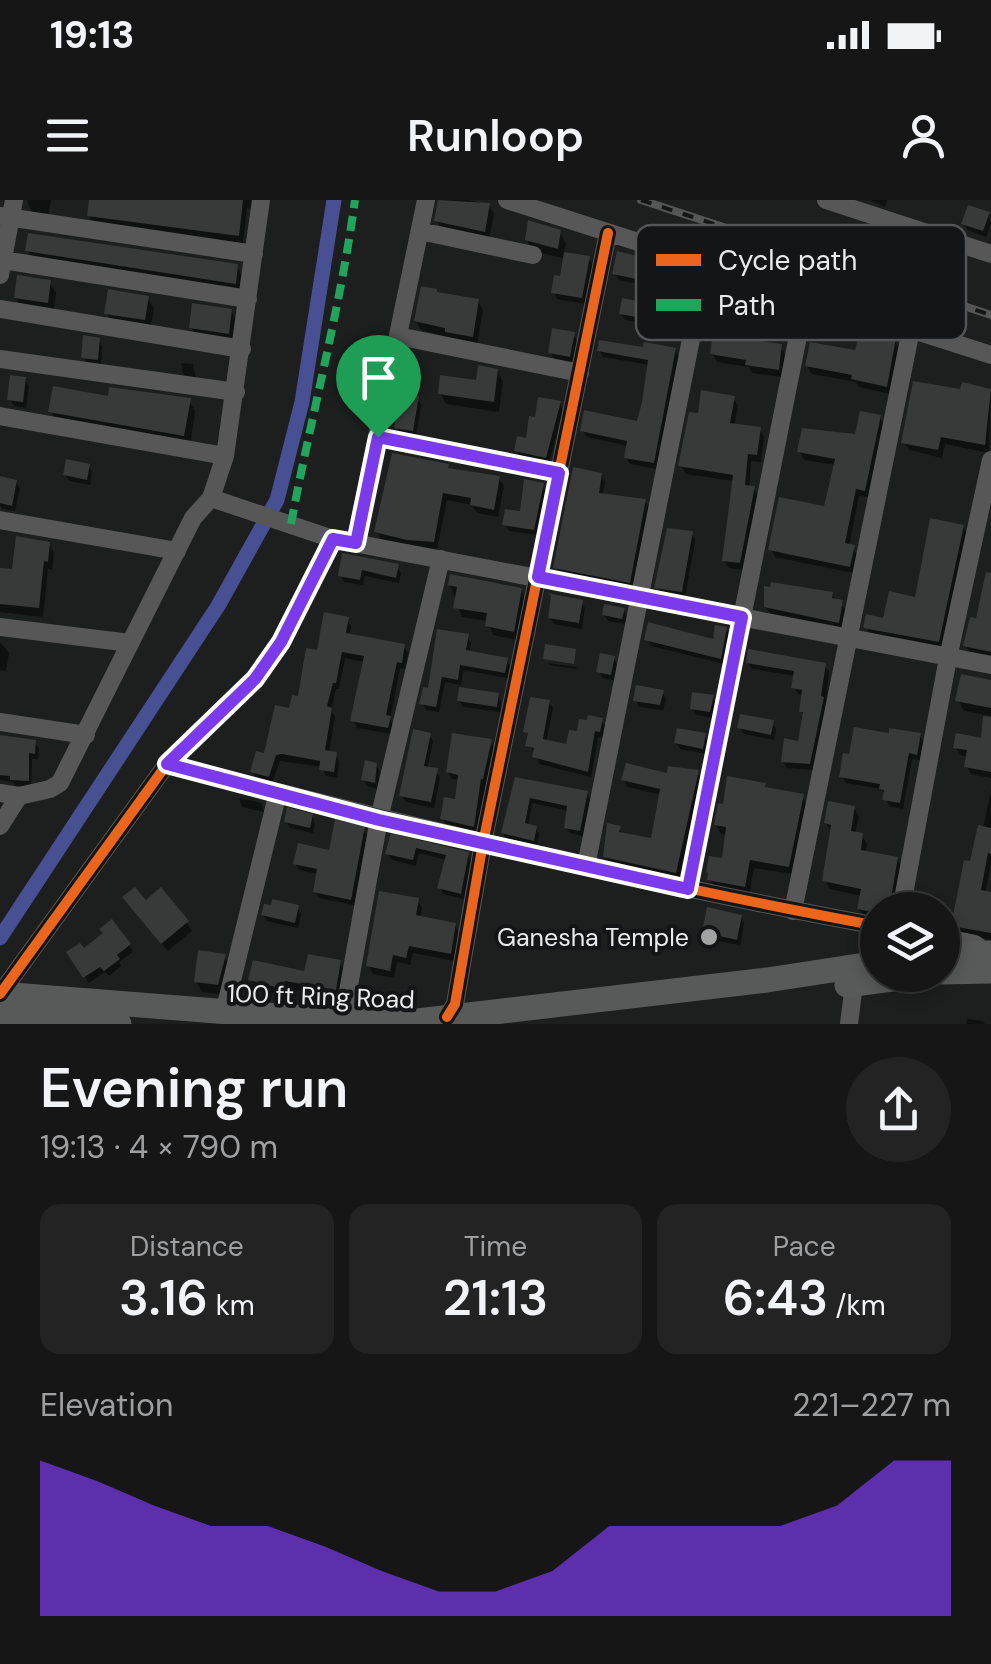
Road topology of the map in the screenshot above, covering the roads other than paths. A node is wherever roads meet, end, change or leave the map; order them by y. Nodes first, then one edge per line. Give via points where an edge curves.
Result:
1 (261, 200) edge
2 (426, 200) edge
3 (506, 200) edge
4 (826, 200) edge
5 (8, 211) edge
6 (902, 225) edge
7 (420, 230) junction
8 (608, 233) junction
9 (636, 242) edge
10 (966, 246) edge
11 (254, 254) junction
12 (991, 254) edge
13 (533, 255) dead end
14 (1, 267) edge
15 (248, 299) junction
16 (0, 309) edge
17 (398, 336) junction
18 (691, 340) edge
19 (797, 340) edge
20 (909, 340) edge
21 (943, 340) edge
22 (242, 349) junction
23 (991, 355) edge
24 (0, 359) edge
25 (580, 373) junction
26 (236, 392) junction
27 (0, 416) edge
28 (378, 437) junction
29 (226, 456) junction
30 (991, 460) edge
31 (559, 473) junction
32 (212, 498) junction
33 (0, 520) edge
34 (333, 539) junction
35 (356, 543) junction
36 (177, 551) junction
37 (441, 559) junction
38 (538, 577) junction
39 (641, 597) junction
40 (742, 617) junction
41 (0, 627) edge
42 (847, 638) junction
43 (130, 643) junction
44 (948, 658) junction
45 (991, 665) edge
46 (0, 722) edge
47 (86, 735) junction
48 (167, 764) junction
49 (278, 792) junction
50 (10, 794) edge
51 (379, 820) junction
52 (0, 826) edge
53 (483, 843) junction
54 (586, 866) junction
55 (688, 889) junction
56 (904, 892) edge
57 (793, 911) junction
58 (860, 923) edge
59 (960, 941) edge
60 (960, 956) edge
61 (989, 958) edge
62 (860, 966) edge
63 (960, 967) edge
64 (860, 983) edge
65 (854, 984) junction
66 (0, 994) edge
67 (224, 1013) junction
68 (0, 1014) edge
69 (448, 1018) junction
70 (62, 1022) edge
71 (369, 1023) edge
72 (385, 1023) edge
73 (120, 1024) edge
74 (525, 1024) edge
75 (849, 1024) edge

1 - 11 street
2 - 7 street
3 - 8 street
4 - 6 street
5 - 11 street
5 - 14 street
7 - 13 street
7 - 17 street
8 - 9 street
8 - 25 street
10 - 12 street
11 - 15 street
14 - 15 street
15 - 22 street
16 - 22 street
17 - 25 street
17 - 28 street
18 - 39 street
19 - 40 street
20 - 42 street
21 - 23 street
22 - 26 street
24 - 26 street
25 - 31 street
26 - 29 street
27 - 29 street
28 - 31 street
28 - 35 street
29 - 32 street
30 - 44 street
31 - 38 street
32 - 34 street
32 - 36 street
33 - 36 street
34 - 35 street
34 - 48 street via 255,679
35 - 37 street
36 - 43 street
37 - 38 street
37 - 51 street
38 - 39 street
38 - 53 street
39 - 40 street
39 - 54 street
40 - 42 street
40 - 55 street
41 - 43 street
42 - 44 street
42 - 57 street
43 - 47 street
44 - 45 street
44 - 56 street
46 - 47 street
47 - 50 street via 60,783
48 - 49 street
48 - 66 street
49 - 51 street
49 - 67 street
50 - 52 street
51 - 53 street
51 - 71 street via 348,991
53 - 54 street
53 - 69 street
54 - 55 street
55 - 57 street
57 - 58 street
59 - 61 street
60 - 61 main road
61 - 63 main road
62 - 69 main road, 100 ft Ring Road
64 - 65 main road
65 - 74 main road
65 - 75 street
66 - 67 main road, 100 ft Ring Road
67 - 71 main road, 100 ft Ring Road
68 - 70 main road
69 - 72 main road, 100 ft Ring Road
70 - 73 main road
71 - 72 main road, 100 ft Ring Road

